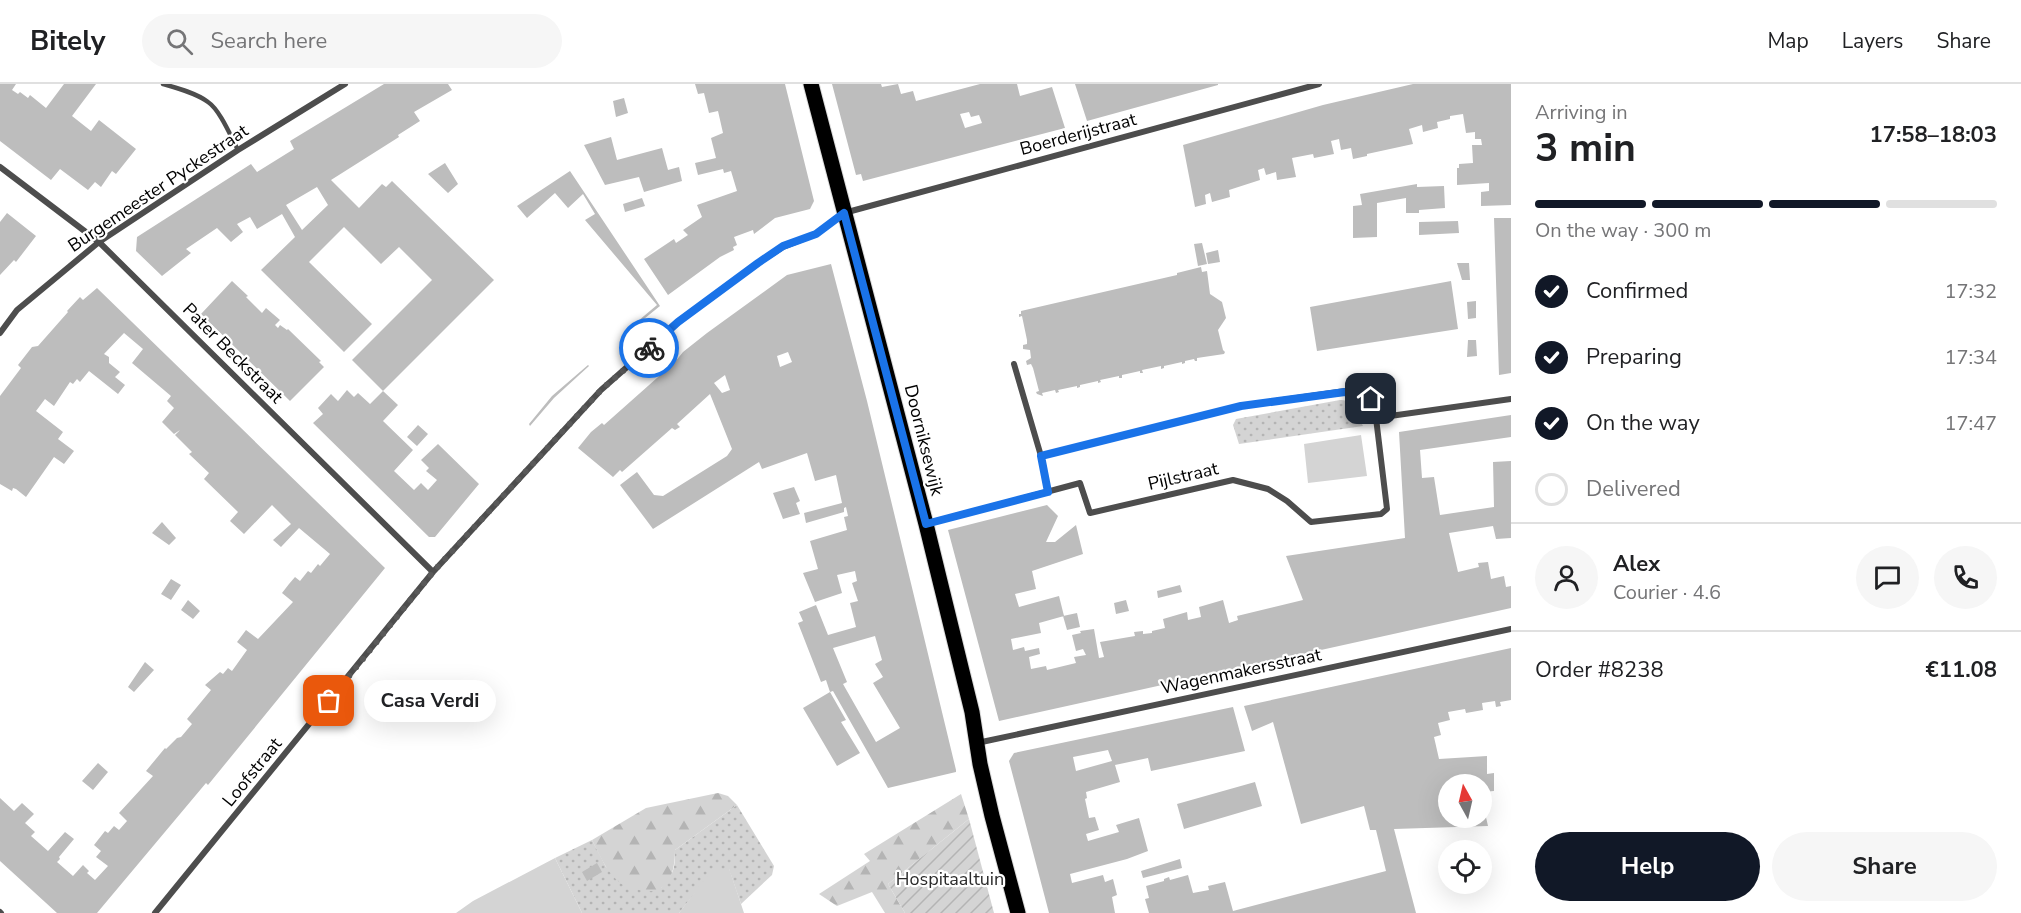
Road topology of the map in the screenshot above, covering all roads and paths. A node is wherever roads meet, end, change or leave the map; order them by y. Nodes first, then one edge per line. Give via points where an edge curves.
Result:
1 (163, 84) edge
2 (345, 84) edge
3 (811, 84) edge
4 (1319, 84) edge
5 (238, 150) junction
6 (0, 167) edge
7 (844, 213) junction
8 (99, 242) junction
9 (0, 333) edge
10 (1014, 364) dead end
11 (1511, 399) edge
12 (1376, 418) junction
13 (1041, 456) junction
14 (1048, 492) junction
15 (926, 524) junction
16 (433, 572) junction
17 (1511, 629) edge
18 (977, 743) junction
19 (155, 913) edge
20 (1018, 913) edge

1 - 5 lane via 208,102
2 - 5 street, Burgemeester Pyckestraat
3 - 7 main road, Doorniksewijk
4 - 7 street, Boerderijstraat
5 - 8 street, Burgemeester Pyckestraat
6 - 8 street, Pater Beckstraat
7 - 15 main road, Doorniksewijk
7 - 16 street, Loofstraat via 816,234 783,246 678,322 601,390
8 - 9 street, Burgemeester Pyckestraat via 17,310
8 - 16 street, Pater Beckstraat
10 - 13 street
11 - 12 street
12 - 13 street, Pijlstraat via 1371,399 1345,392 1241,406
12 - 14 street, Pijlstraat via 1388,509 1381,514 1311,522 1268,489 1233,480 1090,513 1080,483
13 - 14 street
14 - 15 street, Pijlstraat
15 - 18 main road, Doorniksewijk
16 - 19 street, Loofstraat
17 - 18 street, Wagenmakersstraat
18 - 20 main road, Doorniksewijk

